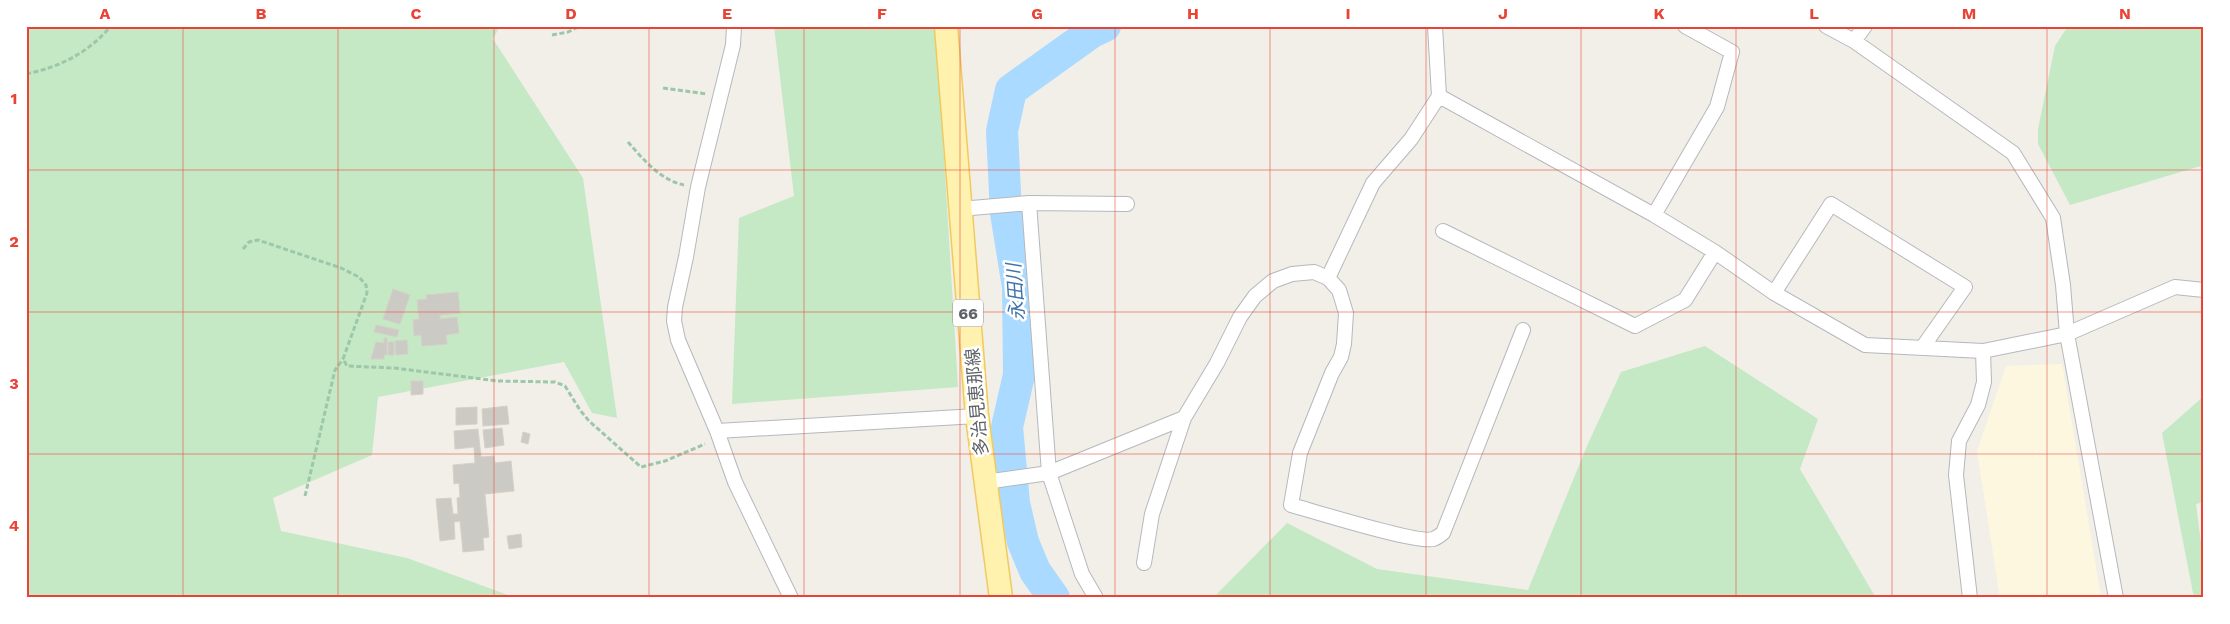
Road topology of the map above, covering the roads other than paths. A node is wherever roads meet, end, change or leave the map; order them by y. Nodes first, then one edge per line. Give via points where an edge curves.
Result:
1 (734, 26) edge
2 (946, 26) edge
3 (1435, 26) edge
4 (1685, 26) edge
5 (1826, 26) edge
6 (1864, 26) edge
7 (1854, 41) junction
8 (1439, 96) junction
9 (1024, 204) junction
10 (1127, 204) dead end
11 (967, 208) junction
12 (1654, 215) junction
13 (1443, 231) dead end
14 (1715, 252) junction
15 (1328, 278) junction
16 (2204, 290) edge
17 (1774, 293) junction
18 (1523, 330) dead end
19 (2067, 334) junction
20 (1922, 348) junction
21 (1983, 351) junction
22 (977, 416) junction
23 (1184, 418) junction
24 (718, 435) junction
25 (1044, 475) junction
26 (990, 481) junction
27 (1144, 563) dead end
28 (791, 598) edge
29 (1001, 598) edge
30 (1096, 598) edge
31 (1970, 598) edge
32 (2116, 598) edge

1 - 24 street via 733,45 698,188 674,307 678,340
2 - 11 main road, 多治見恵那線 / 66
3 - 8 street
4 - 12 street via 1732,52 1717,107
5 - 7 street
6 - 7 street
7 - 19 street via 2013,153 2053,218
8 - 12 street
8 - 15 street via 1411,139 1373,183
9 - 10 street
9 - 11 street
9 - 25 street
11 - 22 main road, 多治見恵那線 / 66
12 - 14 street
13 - 14 street via 1635,326 1685,300
14 - 17 street
15 - 18 street via 1340,290 1346,313 1344,344 1300,453 1291,505 1336,518 1415,538 1433,540 1443,533
15 - 23 street via 1314,272 1292,274 1273,281 1255,296
16 - 19 street via 2175,287
17 - 20 street via 1865,345
17 - 20 street via 1831,204 1965,287
19 - 21 street
19 - 32 street
20 - 21 street
21 - 31 street via 1984,382 1978,405 1959,441 1956,475
22 - 24 street
22 - 26 main road, 多治見恵那線 / 66
23 - 25 street
23 - 27 street via 1152,514
24 - 28 street via 735,482
25 - 26 street
25 - 30 street via 1082,574
26 - 29 main road, 多治見恵那線 / 66

